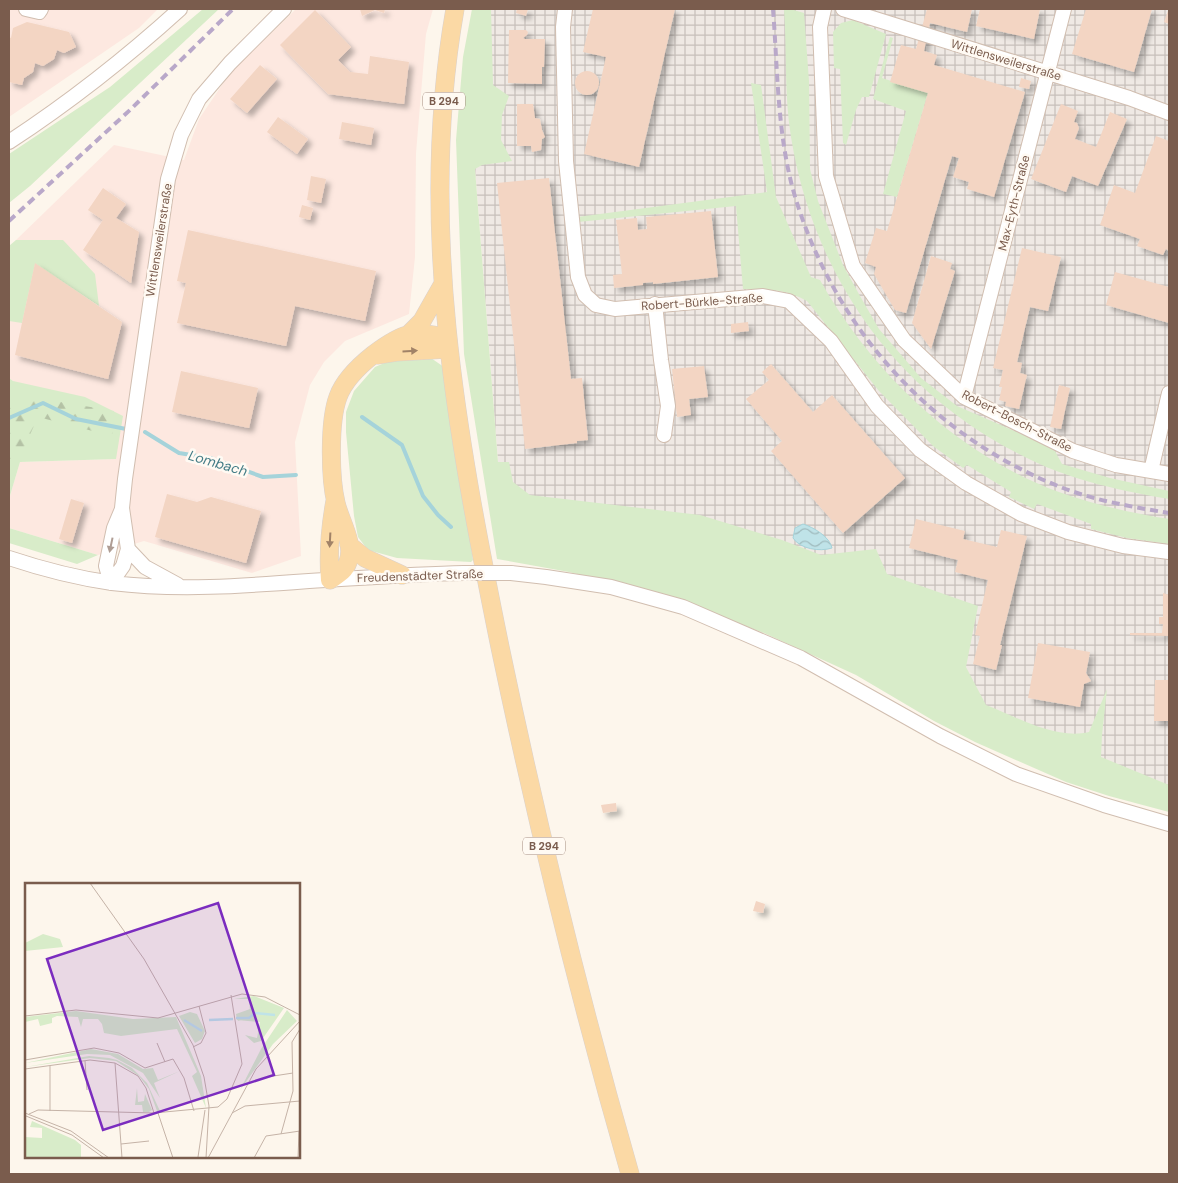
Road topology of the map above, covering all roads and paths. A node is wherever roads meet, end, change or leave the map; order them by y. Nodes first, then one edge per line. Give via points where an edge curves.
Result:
1 (26, 9) edge
2 (41, 9) edge
3 (180, 9) edge
4 (284, 9) edge
5 (455, 9) edge
6 (565, 9) edge
7 (824, 9) edge
8 (843, 9) edge
9 (1064, 9) edge
10 (1048, 73) junction
11 (1169, 113) edge
12 (9, 142) edge
13 (443, 284) junction
14 (655, 304) junction
15 (409, 334) junction
16 (448, 344) junction
17 (372, 356) junction
18 (1169, 393) edge
19 (964, 397) junction
20 (664, 435) dead end
21 (1151, 471) junction
22 (1169, 474) edge
23 (335, 502) junction
24 (122, 508) junction
25 (349, 545) junction
26 (128, 549) junction
27 (1169, 552) edge
28 (9, 558) edge
29 (402, 575) junction
30 (330, 580) junction
31 (112, 583) junction
32 (183, 587) junction
33 (1169, 824) edge
34 (630, 1174) edge

1 - 2 street via 39,12
3 - 12 street via 104,75
4 - 24 street, Wittlensweilerstraße via 199,99 181,135 168,179
5 - 13 main road, B 294 via 441,128 439,194
6 - 14 street, Robert-Bürkle-Straße via 566,161 578,277 585,295 596,305 615,309
7 - 19 street, Robert-Bosch-Straße via 820,27 826,176 854,266 904,340
8 - 10 street, Wittlensweilerstraße
9 - 10 street, Max-Eyth-Straße
10 - 11 street, Wittlensweilerstraße
10 - 19 street, Max-Eyth-Straße
13 - 15 main road via 422,321
13 - 16 main road, B 294
14 - 20 street via 668,406
14 - 27 street, Robert-Bürkle-Straße via 763,296 789,301 832,341 877,406 920,450 966,483 1021,514 1068,532 1123,546
15 - 16 main road via 424,333
15 - 17 main road
17 -> 16 main road
16 - 34 main road, B 294 via 473,514 515,718 579,987
17 - 23 main road via 352,373 338,397 332,427
18 - 21 street
19 - 21 street, Robert-Bosch-Straße via 1074,451 1116,465
21 - 22 street, Robert-Bosch-Straße
23 - 25 main road
23 -> 30 main road via 330,528
24 - 26 street, Wittlensweilerstraße
24 -> 31 street, Wittlensweilerstraße via 106,566
25 - 29 main road via 364,558
25 - 30 main road via 348,562 342,572
26 - 31 street, Wittlensweilerstraße via 123,566
26 - 32 street via 145,567
28 - 31 street, Freudenstädter Straße
29 - 30 street, Freudenstädter Straße
29 - 33 street, Freudenstädter Straße, bridge via 511,573 611,587 683,607 801,658 940,736 1016,774
30 - 32 street, Freudenstädter Straße
31 - 32 street, Freudenstädter Straße

